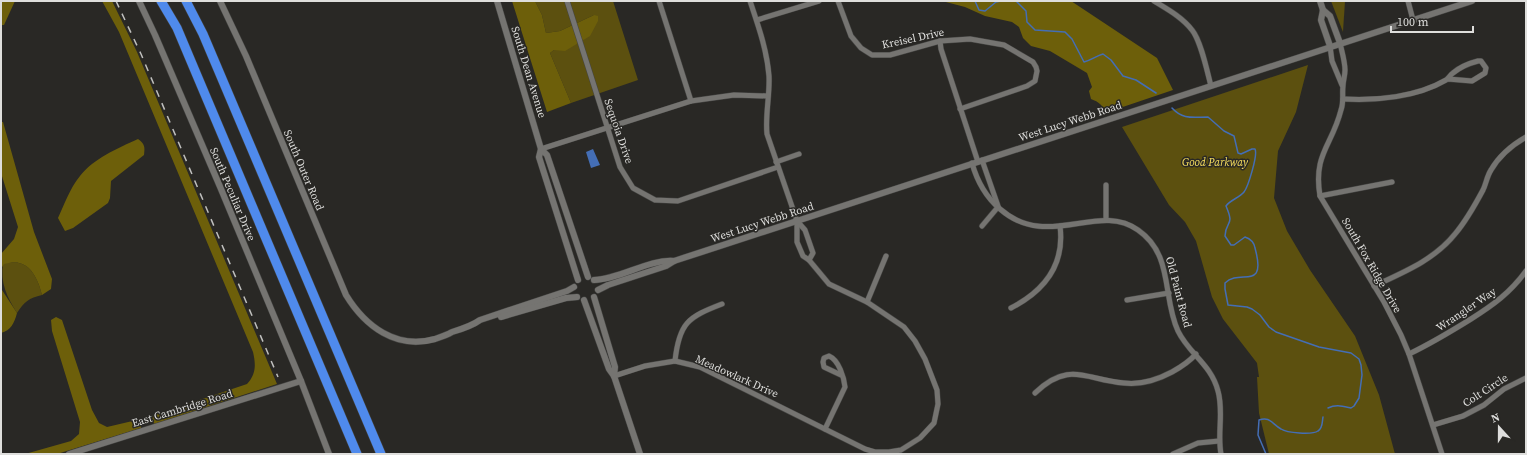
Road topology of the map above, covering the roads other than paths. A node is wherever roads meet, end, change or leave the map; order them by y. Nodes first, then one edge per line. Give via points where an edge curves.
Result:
1 (139, 1) edge
2 (161, 1) edge
3 (186, 1) edge
4 (220, 1) edge
5 (497, 1) edge
6 (567, 1) edge
7 (659, 1) edge
8 (750, 1) edge
9 (819, 1) edge
10 (838, 1) edge
11 (1154, 1) edge
12 (1320, 1) edge
13 (1408, 1) edge
14 (1472, 1) edge
15 (1322, 10) junction
16 (756, 20) junction
17 (1413, 20) junction
18 (940, 41) junction
19 (1340, 43) junction
20 (1330, 46) junction
21 (1448, 79) junction
22 (1211, 86) junction
23 (1343, 86) junction
24 (767, 96) junction
25 (1343, 99) junction
26 (691, 101) junction
27 (960, 109) junction
28 (606, 128) junction
29 (1526, 137) edge
30 (541, 149) junction
31 (799, 154) dead end
32 (776, 162) junction
33 (978, 162) junction
34 (778, 168) junction
35 (1392, 182) dead end
36 (1106, 185) dead end
37 (1320, 196) junction
38 (998, 207) junction
39 (1106, 220) junction
40 (797, 221) junction
41 (982, 226) dead end
42 (1060, 226) junction
43 (886, 256) dead end
44 (809, 260) junction
45 (674, 261) junction
46 (1526, 271) edge
47 (588, 277) junction
48 (578, 280) junction
49 (594, 280) junction
50 (1374, 286) junction
51 (574, 287) junction
52 (598, 290) junction
53 (1169, 292) junction
54 (578, 297) junction
55 (594, 297) junction
56 (584, 300) junction
57 (1127, 300) dead end
58 (867, 302) junction
59 (722, 304) dead end
60 (1011, 308) dead end
61 (474, 324) junction
62 (1196, 354) junction
63 (1409, 354) junction
64 (675, 361) junction
65 (841, 375) dead end
66 (614, 376) junction
67 (1526, 378) edge
68 (301, 381) junction
69 (1034, 393) dead end
70 (1432, 425) junction
71 (825, 429) junction
72 (324, 440) junction
73 (1219, 441) junction
74 (69, 454) edge
75 (325, 454) edge
76 (329, 454) edge
77 (357, 454) edge
78 (381, 454) edge
79 (640, 454) edge
80 (1173, 454) edge
81 (1221, 454) edge
82 (1442, 454) edge

1 - 68 street, South Peculiar Drive
2 - 77 highway via 177,28 194,66
3 - 78 highway via 203,34
4 - 61 street, South Outer Road via 246,56 346,294 362,318 377,330 406,340 435,339
5 - 30 street, South Dean Avenue
6 - 28 street, Sequoia Drive
7 - 26 street
8 - 16 street
9 - 16 street
10 - 18 street, Kreisel Drive via 851,36 861,48 872,54 890,55
11 - 22 street via 1177,16 1192,30
12 - 15 street, South Fox Ridge Drive
13 - 17 street
14 - 17 street, West Lucy Webb Road
15 - 19 street, South Fox Ridge Drive via 1330,16
15 - 20 street, South Fox Ridge Drive via 1321,20
16 - 24 street via 768,62
17 - 19 street, West Lucy Webb Road
18 - 27 street, Old Paint Road
18 - 27 street, Kreisel Drive via 970,39 1004,45 1033,62 1036,67 1035,81 1027,86
19 - 20 street, West Lucy Webb Road
19 - 23 street, South Fox Ridge Drive via 1345,70
20 - 22 street, West Lucy Webb Road
20 - 23 street, South Fox Ridge Drive via 1332,61
21 - 21 street via 1472,81 1485,73 1486,68 1481,61 1474,62 1453,73
21 - 25 street via 1394,97
22 - 33 street, West Lucy Webb Road
23 - 25 street, South Fox Ridge Drive
24 - 26 street via 734,95
24 - 32 street via 767,134
25 - 37 street, South Fox Ridge Drive via 1338,120 1322,154 1318,183
26 - 28 street
27 - 33 street, Old Paint Road
28 - 30 street
28 - 34 street, Sequoia Drive via 620,167 633,188 655,200 678,200
29 - 50 street via 1510,148 1491,170 1476,203 1446,244 1426,260
30 - 47 street, South Dean Avenue via 547,155
30 - 48 street, South Dean Avenue via 540,157
31 - 32 street
32 - 34 street
33 - 38 street, Old Paint Road
33 - 38 street, Old Paint Road via 974,171 984,190
33 - 40 street, West Lucy Webb Road
34 - 40 street
35 - 37 street
36 - 39 street
37 - 50 street, South Fox Ridge Drive
38 - 41 street
38 - 42 street, Old Paint Road via 1008,216 1026,224 1042,227
39 - 42 street, Old Paint Road
39 - 53 street, Old Paint Road via 1129,225 1141,231 1150,241 1163,265
40 - 44 street, Meadowlark Drive via 798,242 803,256
40 - 44 street via 805,230 813,253
40 - 45 street, West Lucy Webb Road
42 - 60 street via 1060,252 1052,272 1031,296
43 - 58 street
44 - 58 street, Meadowlark Drive via 829,284
45 - 49 street, West Lucy Webb Road via 664,260 614,277
45 - 52 street, West Lucy Webb Road
46 - 63 street, Wrangler Way via 1496,304
47 - 48 street
47 - 49 street
48 - 51 street
49 - 52 street
50 - 63 street, South Fox Ridge Drive via 1393,318
51 - 54 street
51 - 61 street
52 - 55 street
53 - 57 street
53 - 62 street, Old Paint Road via 1172,313 1179,332
54 - 56 street
54 - 61 street via 566,298
55 - 56 street via 591,300
55 - 66 street via 615,367
56 - 66 street via 609,369
58 - 71 street, Meadowlark Drive via 904,327 925,359 937,390 938,404 934,423 911,445 889,452 865,449
59 - 64 street via 698,313 686,324 676,343
62 - 69 street via 1166,376 1147,382 1125,383 1071,374 1047,383
62 - 73 street, Old Paint Road via 1212,374 1219,392
63 - 70 street, South Fox Ridge Drive
64 - 66 street, Meadowlark Drive via 645,366
64 - 71 street, Meadowlark Drive via 700,367
65 - 71 street via 845,387
66 - 79 street
67 - 70 street, Colt Circle via 1463,416
68 - 72 street, South Peculiar Drive
68 - 74 street, East Cambridge Road
70 - 82 street, South Fox Ridge Drive
72 - 75 street
72 - 76 street, South Peculiar Drive
73 - 80 street via 1198,443
73 - 81 street, Old Paint Road

